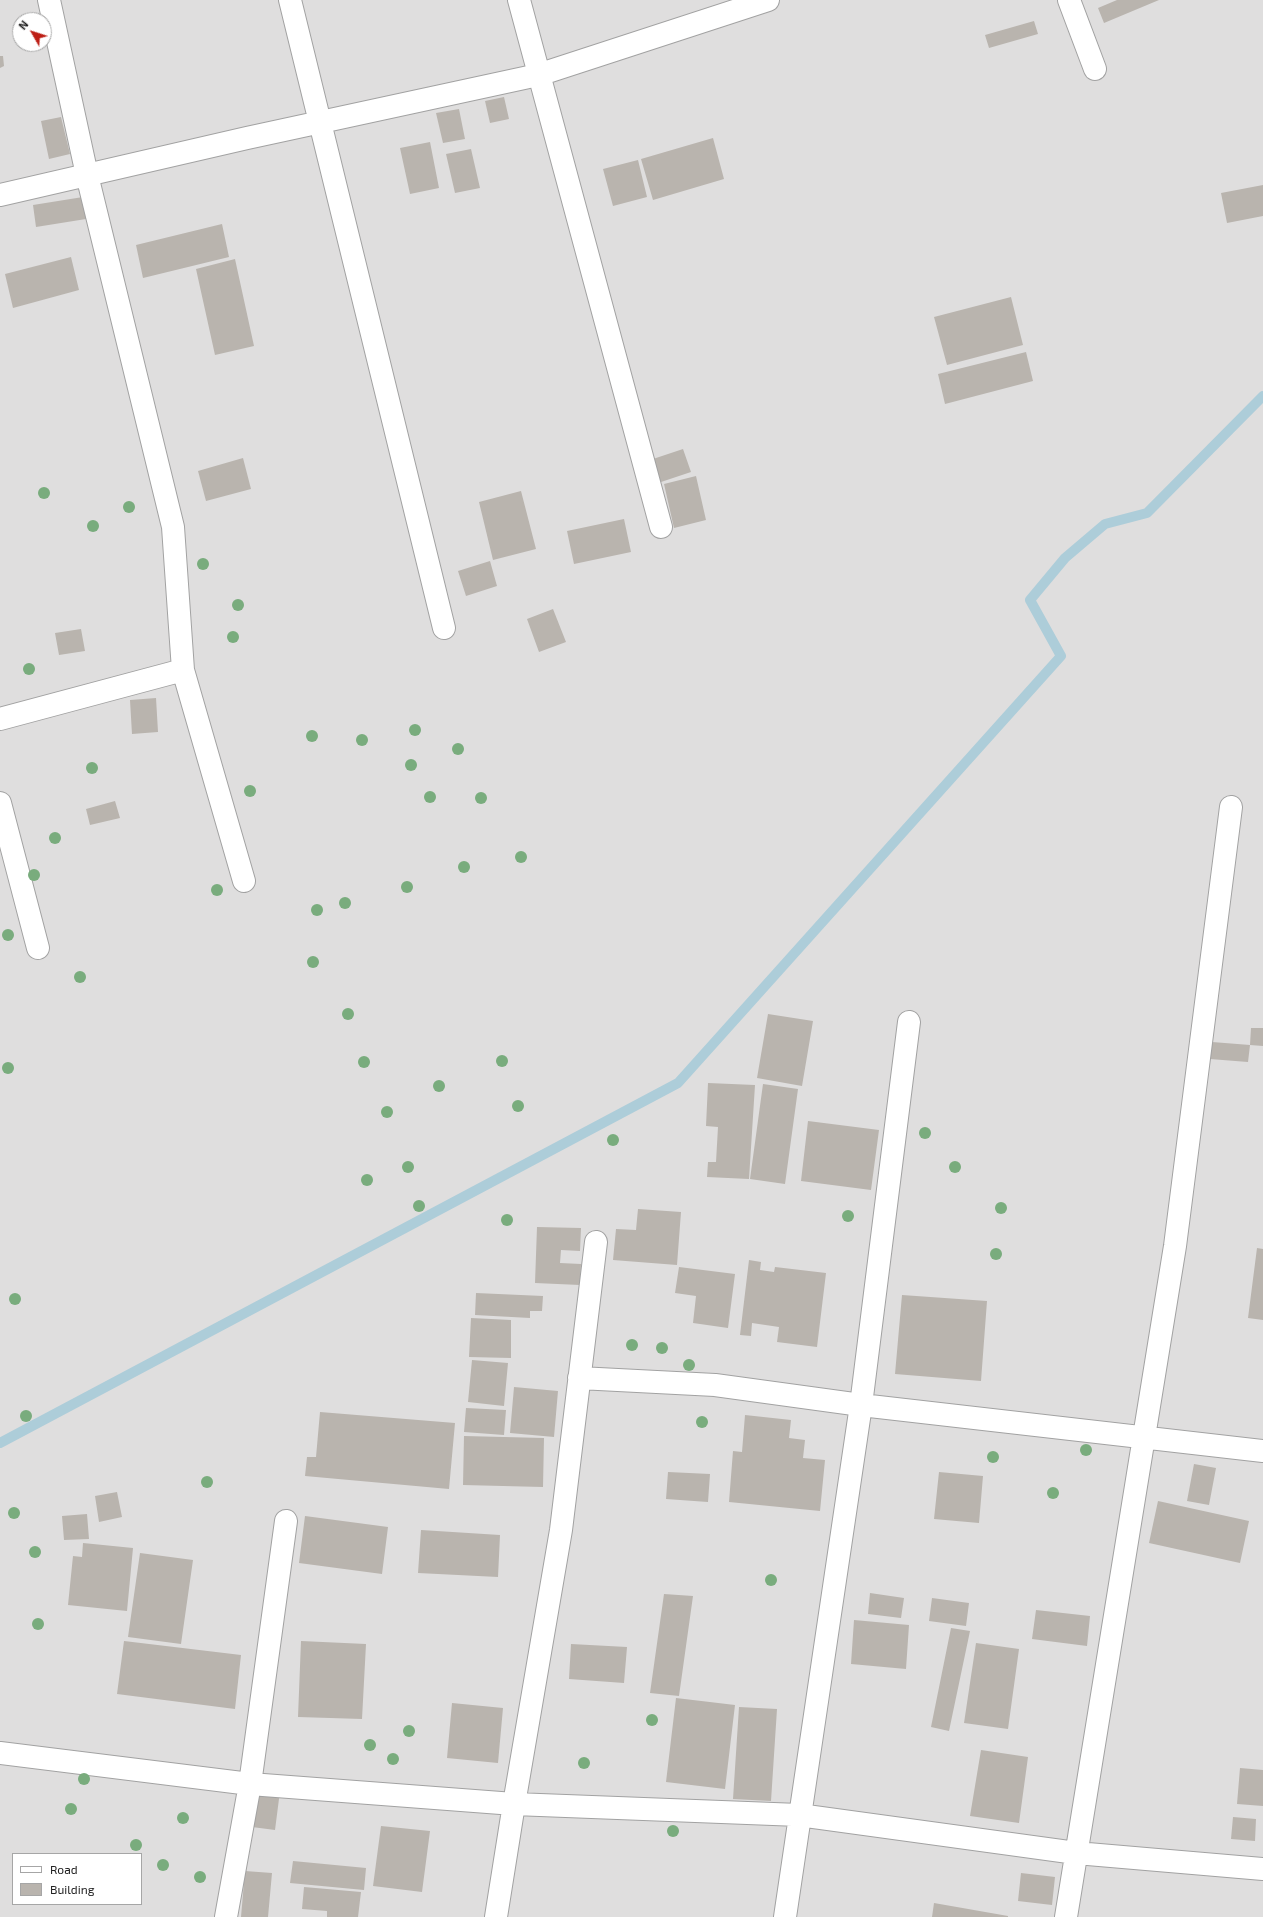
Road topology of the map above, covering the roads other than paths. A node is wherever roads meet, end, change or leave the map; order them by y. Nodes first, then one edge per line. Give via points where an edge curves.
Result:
1 (49, 0) edge
2 (290, 0) edge
3 (519, 0) edge
4 (768, 0) edge
5 (1069, 0) edge
6 (1095, 69) dead end
7 (538, 75) junction
8 (320, 122) junction
9 (87, 175) junction
10 (0, 195) edge
11 (661, 527) dead end
12 (444, 628) dead end
13 (183, 670) junction
14 (0, 719) edge
15 (0, 803) edge
16 (1232, 807) dead end
17 (244, 881) dead end
18 (38, 948) dead end
19 (909, 1022) dead end
20 (596, 1242) dead end
21 (580, 1378) junction
22 (861, 1405) junction
23 (1145, 1437) junction
24 (1263, 1451) edge
25 (286, 1521) dead end
26 (0, 1753) edge
27 (250, 1784) junction
28 (514, 1804) junction
29 (799, 1816) junction
30 (1076, 1853) junction
31 (1263, 1869) edge
32 (226, 1917) edge
33 (496, 1917) edge
34 (785, 1917) edge
35 (1066, 1917) edge

1 - 9 street
2 - 8 street
3 - 7 street
4 - 7 street
5 - 6 street
7 - 8 street
7 - 11 street
8 - 9 street
8 - 12 street
9 - 10 street
9 - 13 street via 174,527
13 - 14 street
13 - 17 street
15 - 18 street
16 - 23 street via 1175,1246
19 - 22 street
20 - 21 street
21 - 22 street via 714,1385
21 - 28 street via 562,1530
22 - 23 street
22 - 29 street
23 - 24 street
23 - 30 street
25 - 27 street
26 - 27 street
27 - 28 street
27 - 32 street
28 - 29 street
28 - 33 street
29 - 30 street
29 - 34 street
30 - 31 street
30 - 35 street

